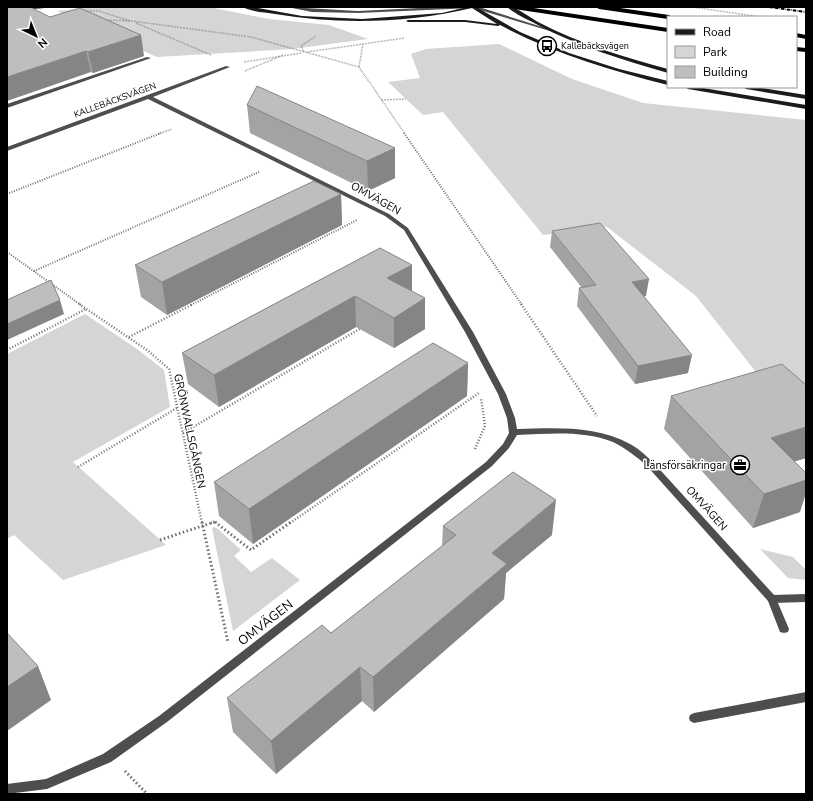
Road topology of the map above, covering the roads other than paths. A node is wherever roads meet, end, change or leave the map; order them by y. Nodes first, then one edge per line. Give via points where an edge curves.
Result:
1 (44, 7) edge
2 (245, 7) edge
3 (289, 7) edge
4 (429, 7) edge
5 (459, 7) edge
6 (509, 7) edge
7 (514, 7) edge
8 (599, 7) edge
9 (473, 8) edge
10 (422, 10) junction
11 (7, 11) edge
12 (667, 17) edge
13 (360, 20) junction
14 (505, 26) junction
15 (550, 30) junction
16 (667, 30) edge
17 (149, 58) dead end
18 (228, 67) road end
19 (667, 71) edge
20 (667, 83) edge
21 (694, 88) edge
22 (752, 88) edge
23 (149, 97) junction
24 (806, 97) edge
25 (7, 106) edge
26 (806, 108) edge
27 (7, 149) edge
28 (513, 432) junction
29 (806, 598) edge
30 (772, 599) junction
31 (784, 629) dead end
32 (806, 697) edge
33 (694, 718) dead end
34 (7, 789) edge

1 - 11 street
2 - 13 main road via 302,17
3 - 10 street via 354,13
4 - 10 street
5 - 9 street
5 - 10 street
6 - 15 main road
7 - 16 highway
8 - 12 highway
9 - 13 main road via 442,14
9 - 14 main road
9 - 15 street
13 - 14 main road via 465,21
14 - 20 main road via 581,59
15 - 19 main road via 591,48
17 - 25 street
18 - 23 street, KALLEBÄCKSVÄGEN
21 - 26 main road
22 - 24 main road
23 - 27 street, KALLEBÄCKSVÄGEN
23 - 28 street, OMVÄGEN via 374,208 406,229 494,377 507,405
28 - 30 street, OMVÄGEN via 594,434 626,445 649,463
28 - 34 street, OMVÄGEN via 506,447 489,464 163,719 106,758 47,784
29 - 30 street
30 - 31 street, OMVÄGEN
32 - 33 street

